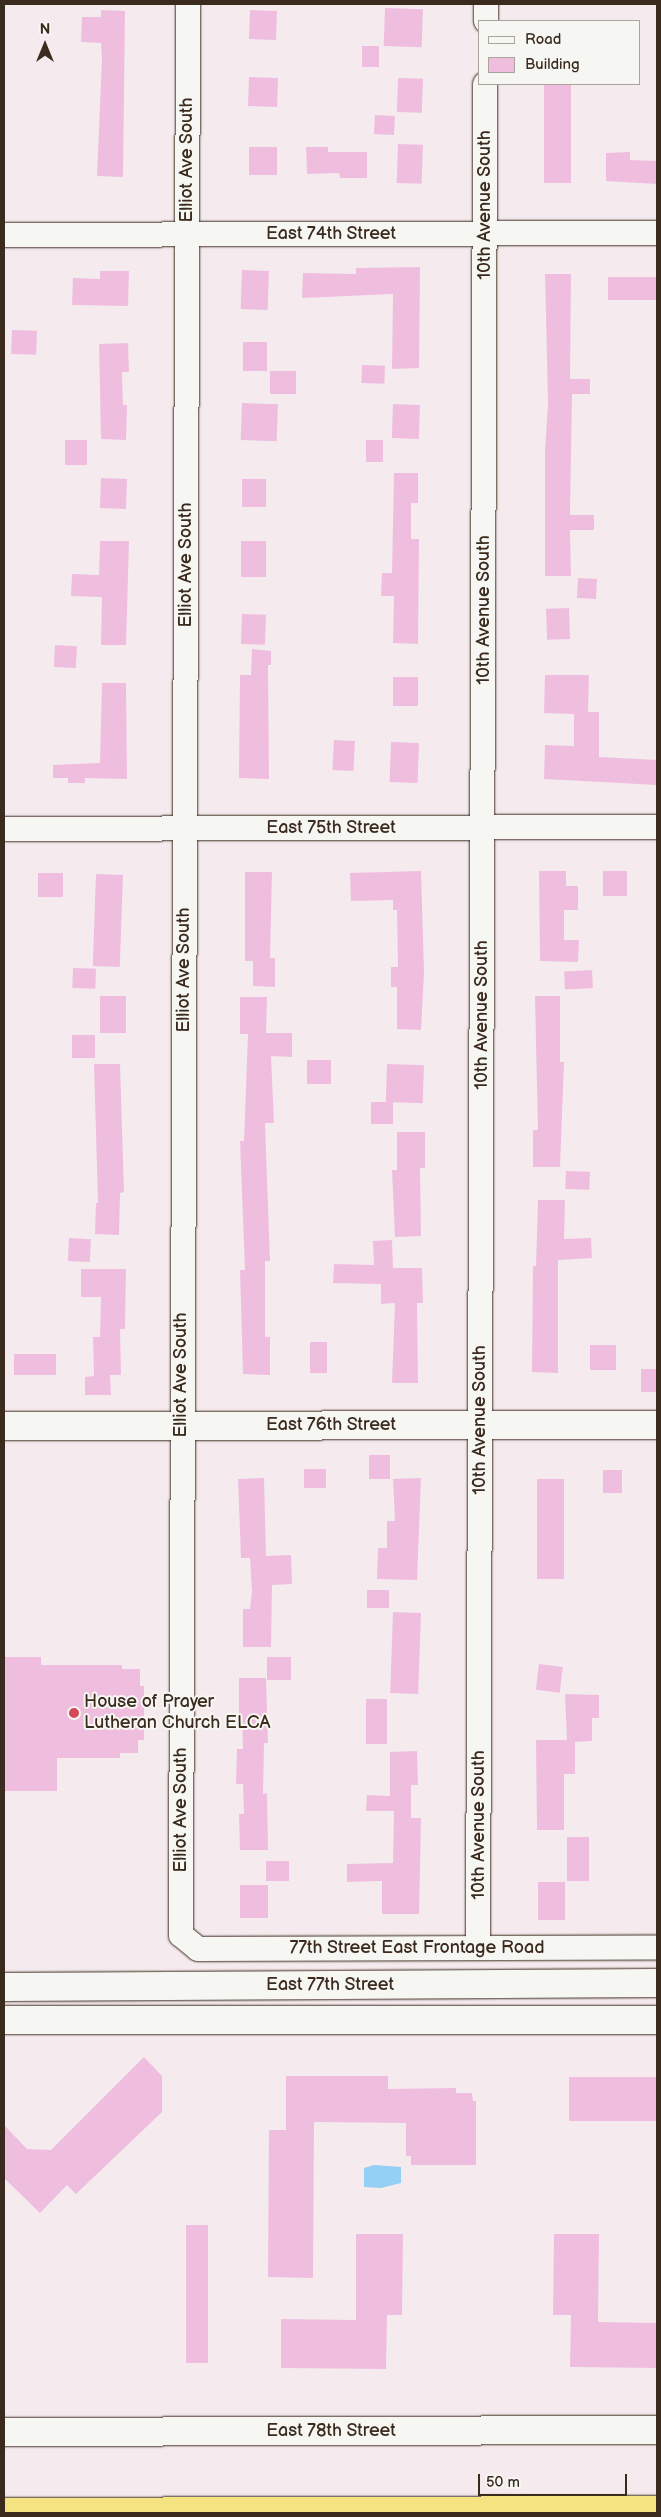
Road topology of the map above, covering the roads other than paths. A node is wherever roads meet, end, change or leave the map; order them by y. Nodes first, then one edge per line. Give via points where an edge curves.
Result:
1 (188, 4) edge
2 (486, 4) edge
3 (486, 20) edge
4 (485, 85) edge
5 (657, 233) edge
6 (485, 234) junction
7 (4, 235) edge
8 (187, 235) junction
9 (483, 827) junction
10 (657, 827) edge
11 (4, 829) edge
12 (184, 829) junction
13 (480, 1424) junction
14 (657, 1425) edge
15 (4, 1426) edge
16 (181, 1426) junction
17 (181, 1935) joint
18 (478, 1947) junction
19 (657, 1947) edge
20 (657, 1983) edge
21 (4, 1987) edge
22 (4, 2020) edge
23 (657, 2020) edge
24 (657, 2430) edge
25 (4, 2432) edge
26 (4, 2507) edge
27 (657, 2510) edge
28 (50, 2511) junction
29 (4, 2512) edge

1 - 8 street, Elliot Ave South
2 - 3 street
4 - 6 street, 10th Avenue South
5 - 6 street, East 74th Street
6 - 8 street, East 74th Street
6 - 9 street, 10th Avenue South
7 - 8 street, East 74th Street
8 - 12 street, Elliot Ave South
9 - 10 street, East 75th Street
9 - 12 street, East 75th Street
9 - 13 street, 10th Avenue South
11 - 12 street, East 75th Street
12 - 16 street, Elliot Ave South
13 - 14 street, East 76th Street
13 - 16 street, East 76th Street
13 - 18 street, 10th Avenue South
15 - 16 street, East 76th Street
16 - 17 street, Elliot Ave South
17 - 18 street, 77th Street East Frontage Road via 198,1949
18 - 19 street, 77th Street East Frontage Road
20 - 21 street, East 77th Street
22 - 23 street, East 77th Street
24 - 25 street, East 78th Street
26 - 28 highway
27 - 28 highway
28 - 29 highway

